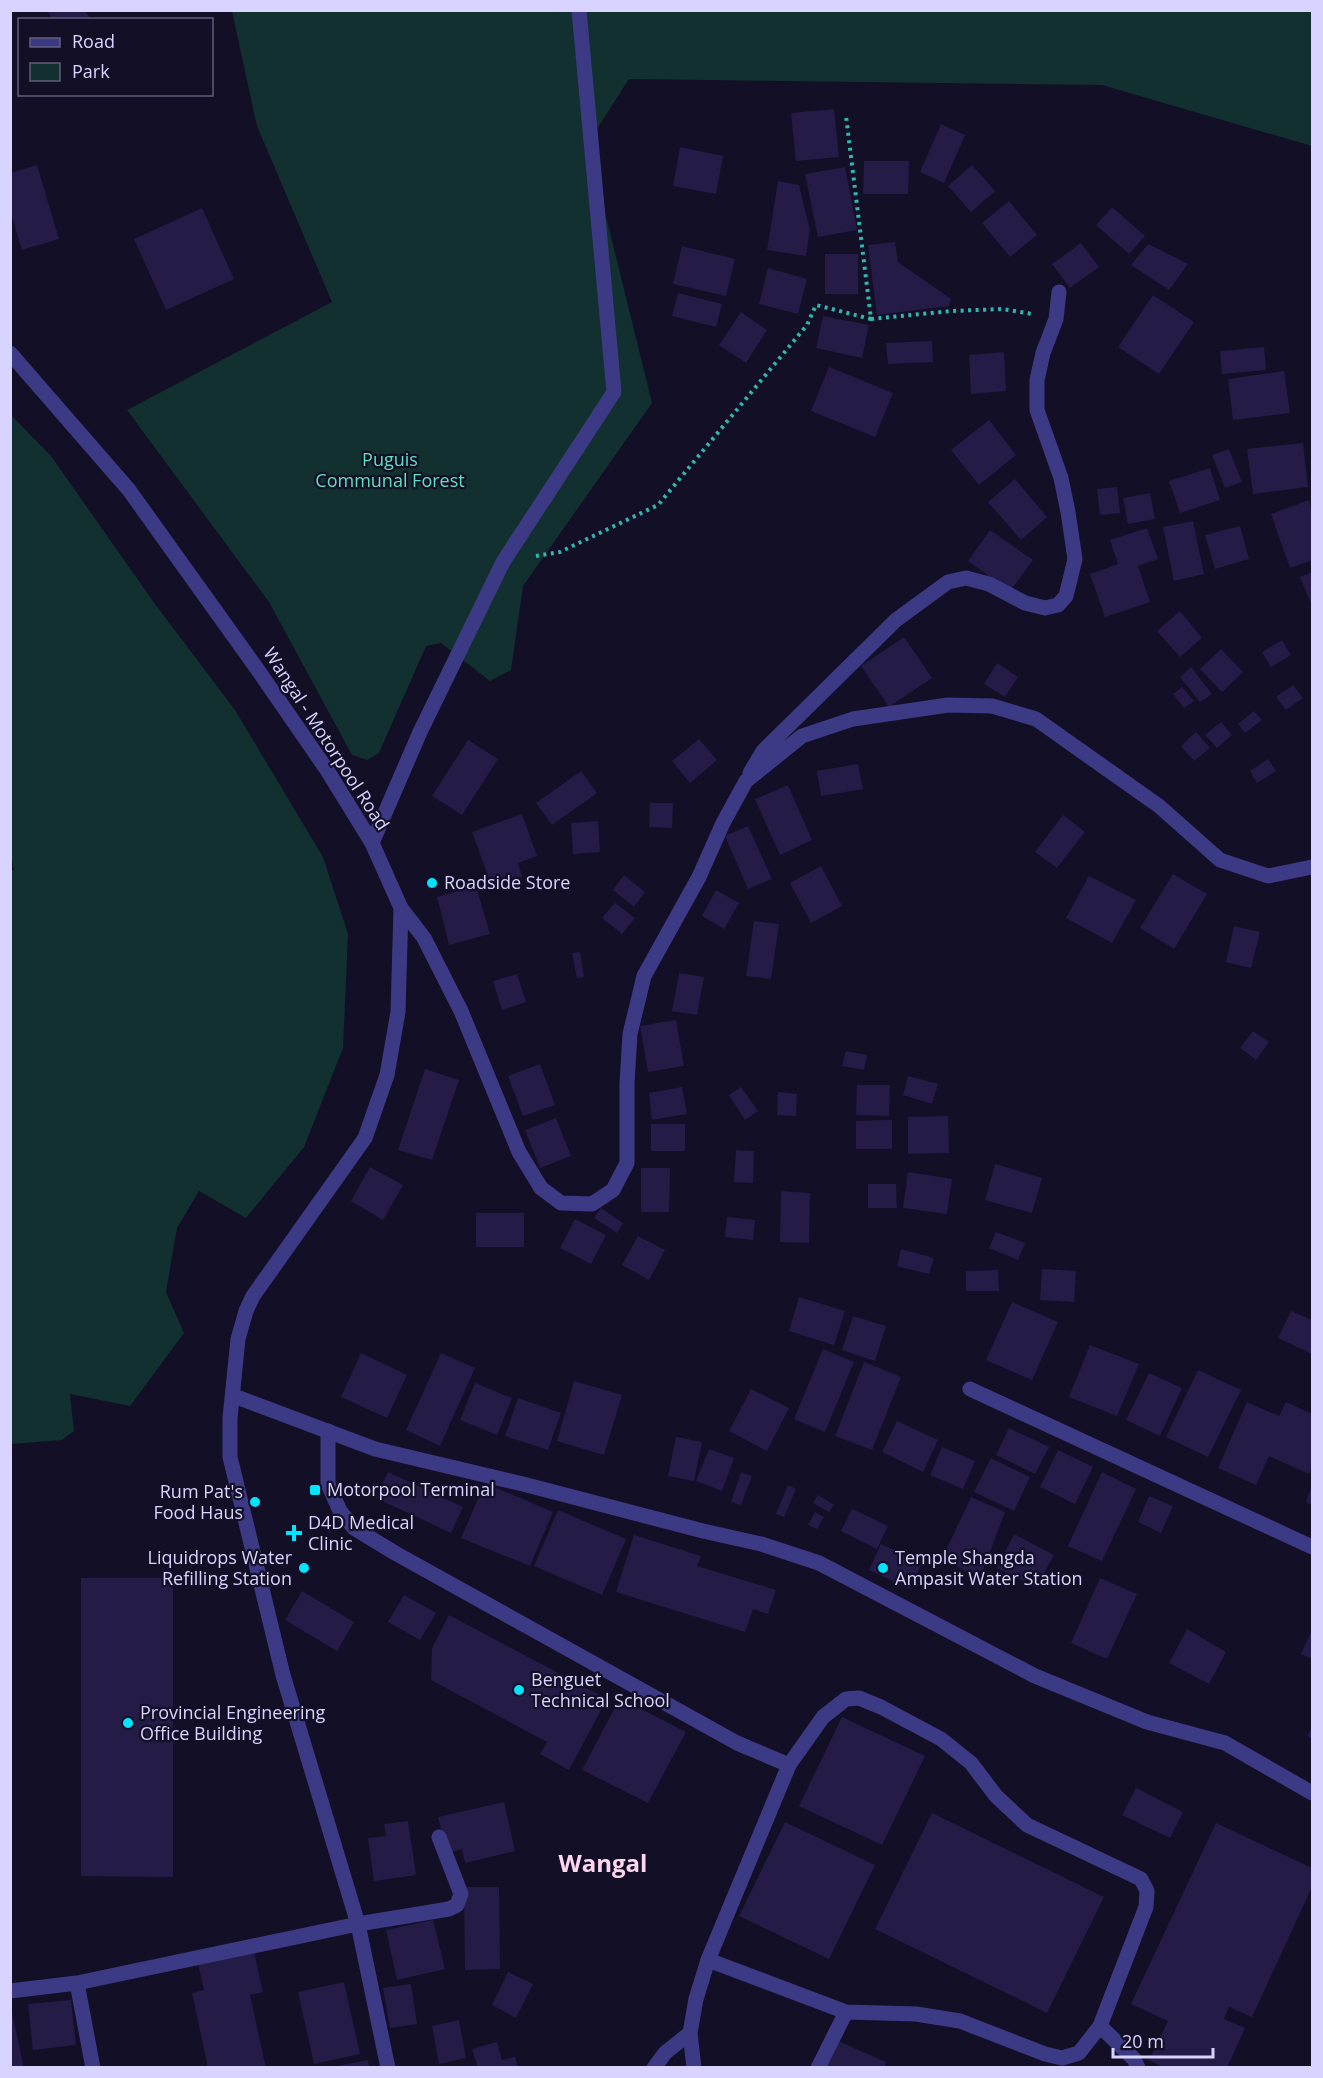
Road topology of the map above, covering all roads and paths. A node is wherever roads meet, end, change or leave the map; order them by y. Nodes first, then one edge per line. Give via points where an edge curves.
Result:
1 (579, 10) edge
2 (846, 116) dead end
3 (1059, 292) dead end
4 (871, 319) junction
5 (1056, 319) junction
6 (10, 353) edge
7 (502, 562) junction
8 (746, 781) junction
9 (372, 843) junction
10 (1312, 867) edge
11 (400, 908) junction
12 (970, 1389) dead end
13 (234, 1396) junction
14 (328, 1431) junction
15 (1312, 1547) edge
16 (789, 1765) junction
17 (1312, 1793) edge
18 (439, 1837) dead end
19 (358, 1924) junction
20 (708, 1960) junction
21 (77, 1983) junction
22 (10, 1991) edge
23 (846, 2012) junction
24 (1100, 2026) junction
25 (690, 2033) junction
26 (93, 2067) edge
27 (387, 2067) edge
28 (654, 2067) edge
29 (694, 2067) edge
30 (818, 2067) edge
31 (1138, 2067) edge

1 - 7 street via 614,392
2 - 4 path
3 - 5 street
4 - 5 path via 1002,309
4 - 7 path via 816,305 807,325 658,506 560,552
5 - 8 street via 1037,380 1037,410 1061,478 1068,512 1075,559 1066,596 1058,605 1045,608 1025,603 990,584 966,578 948,582 896,620 815,699 764,751
6 - 9 street, Wangal - Motorpool Road via 129,490 327,770
7 - 9 street via 420,732
8 - 10 street via 802,736 853,718 948,705 992,706 1036,718 1159,807 1220,860 1268,876
8 - 11 street via 644,976 630,1034 627,1163 613,1190 592,1204 561,1203 541,1188 519,1152 461,1011 424,938
9 - 11 street, Wangal - Motorpool Road
11 - 13 street, Wangal - Motorpool Road via 398,1012 387,1075 365,1137 253,1296 238,1339
12 - 15 street
13 - 14 street
13 - 19 street, Wangal - Motorpool Road via 230,1457 257,1573 283,1676
14 - 16 street via 328,1484 340,1511 354,1528 737,1743
14 - 17 street via 375,1449 761,1544 819,1563 1035,1676 1147,1722 1225,1743
16 - 20 street
16 - 24 street via 823,1717 846,1699 859,1698 941,1739 971,1763 996,1796 1027,1825 1141,1879 1147,1891 1146,1907
18 - 19 street via 461,1894 457,1905
19 - 21 street
19 - 27 street, Wangal - Motorpool Road
20 - 23 street
20 - 25 street
21 - 22 street
21 - 26 street
23 - 24 street via 916,2014 960,2021 1062,2058 1079,2053
23 - 30 street
24 - 31 street
25 - 28 street
25 - 29 street

